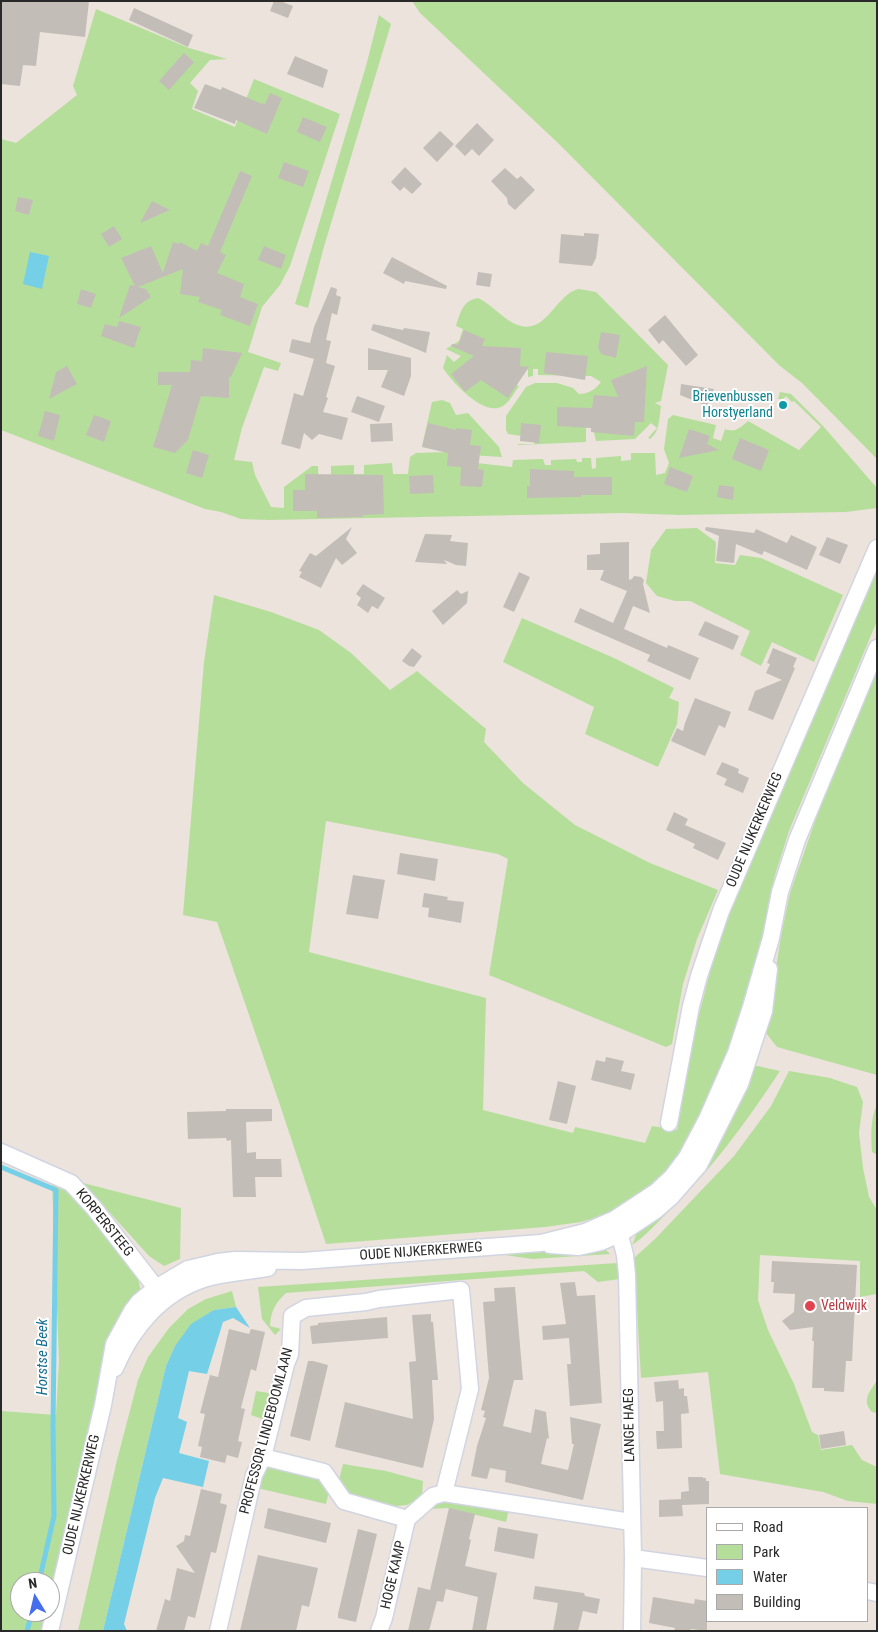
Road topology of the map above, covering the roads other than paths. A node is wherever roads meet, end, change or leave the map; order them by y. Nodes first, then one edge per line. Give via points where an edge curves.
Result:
1 (877, 548) edge
2 (877, 648) edge
3 (669, 1123) dead end
4 (1, 1152) edge
5 (617, 1226) junction
6 (161, 1294) junction
7 (263, 1457) junction
8 (444, 1492) junction
9 (407, 1519) junction
10 (631, 1522) junction
11 (633, 1558) junction
12 (706, 1568) edge
13 (50, 1631) edge
14 (218, 1631) edge
15 (379, 1631) edge
16 (632, 1631) edge

1 - 3 street, OUDE NIJKERKERWEG via 721,911 691,1006
2 - 5 street, OUDE NIJKERKERWEG via 797,840 780,892 771,938 764,1011 740,1084 699,1166 656,1210
4 - 6 street, KORPERSTEEG via 71,1183
5 - 6 street, OUDE NIJKERKERWEG via 601,1242 579,1248 541,1244 302,1261 218,1262 188,1269
5 - 10 street, LANGE HAEG via 627,1275
6 - 13 street, OUDE NIJKERKERWEG via 139,1302 116,1337
7 - 8 street, PROFESSOR LINDEBOOMLAAN via 290,1354 292,1316 306,1308 461,1290 470,1389
7 - 9 street via 324,1472 344,1502
7 - 14 street, PROFESSOR LINDEBOOMLAAN via 254,1475
8 - 9 street via 433,1496
8 - 10 street
9 - 15 street, HOGE KAMP
10 - 11 street, LANGE HAEG
11 - 12 street
11 - 16 street, LANGE HAEG

